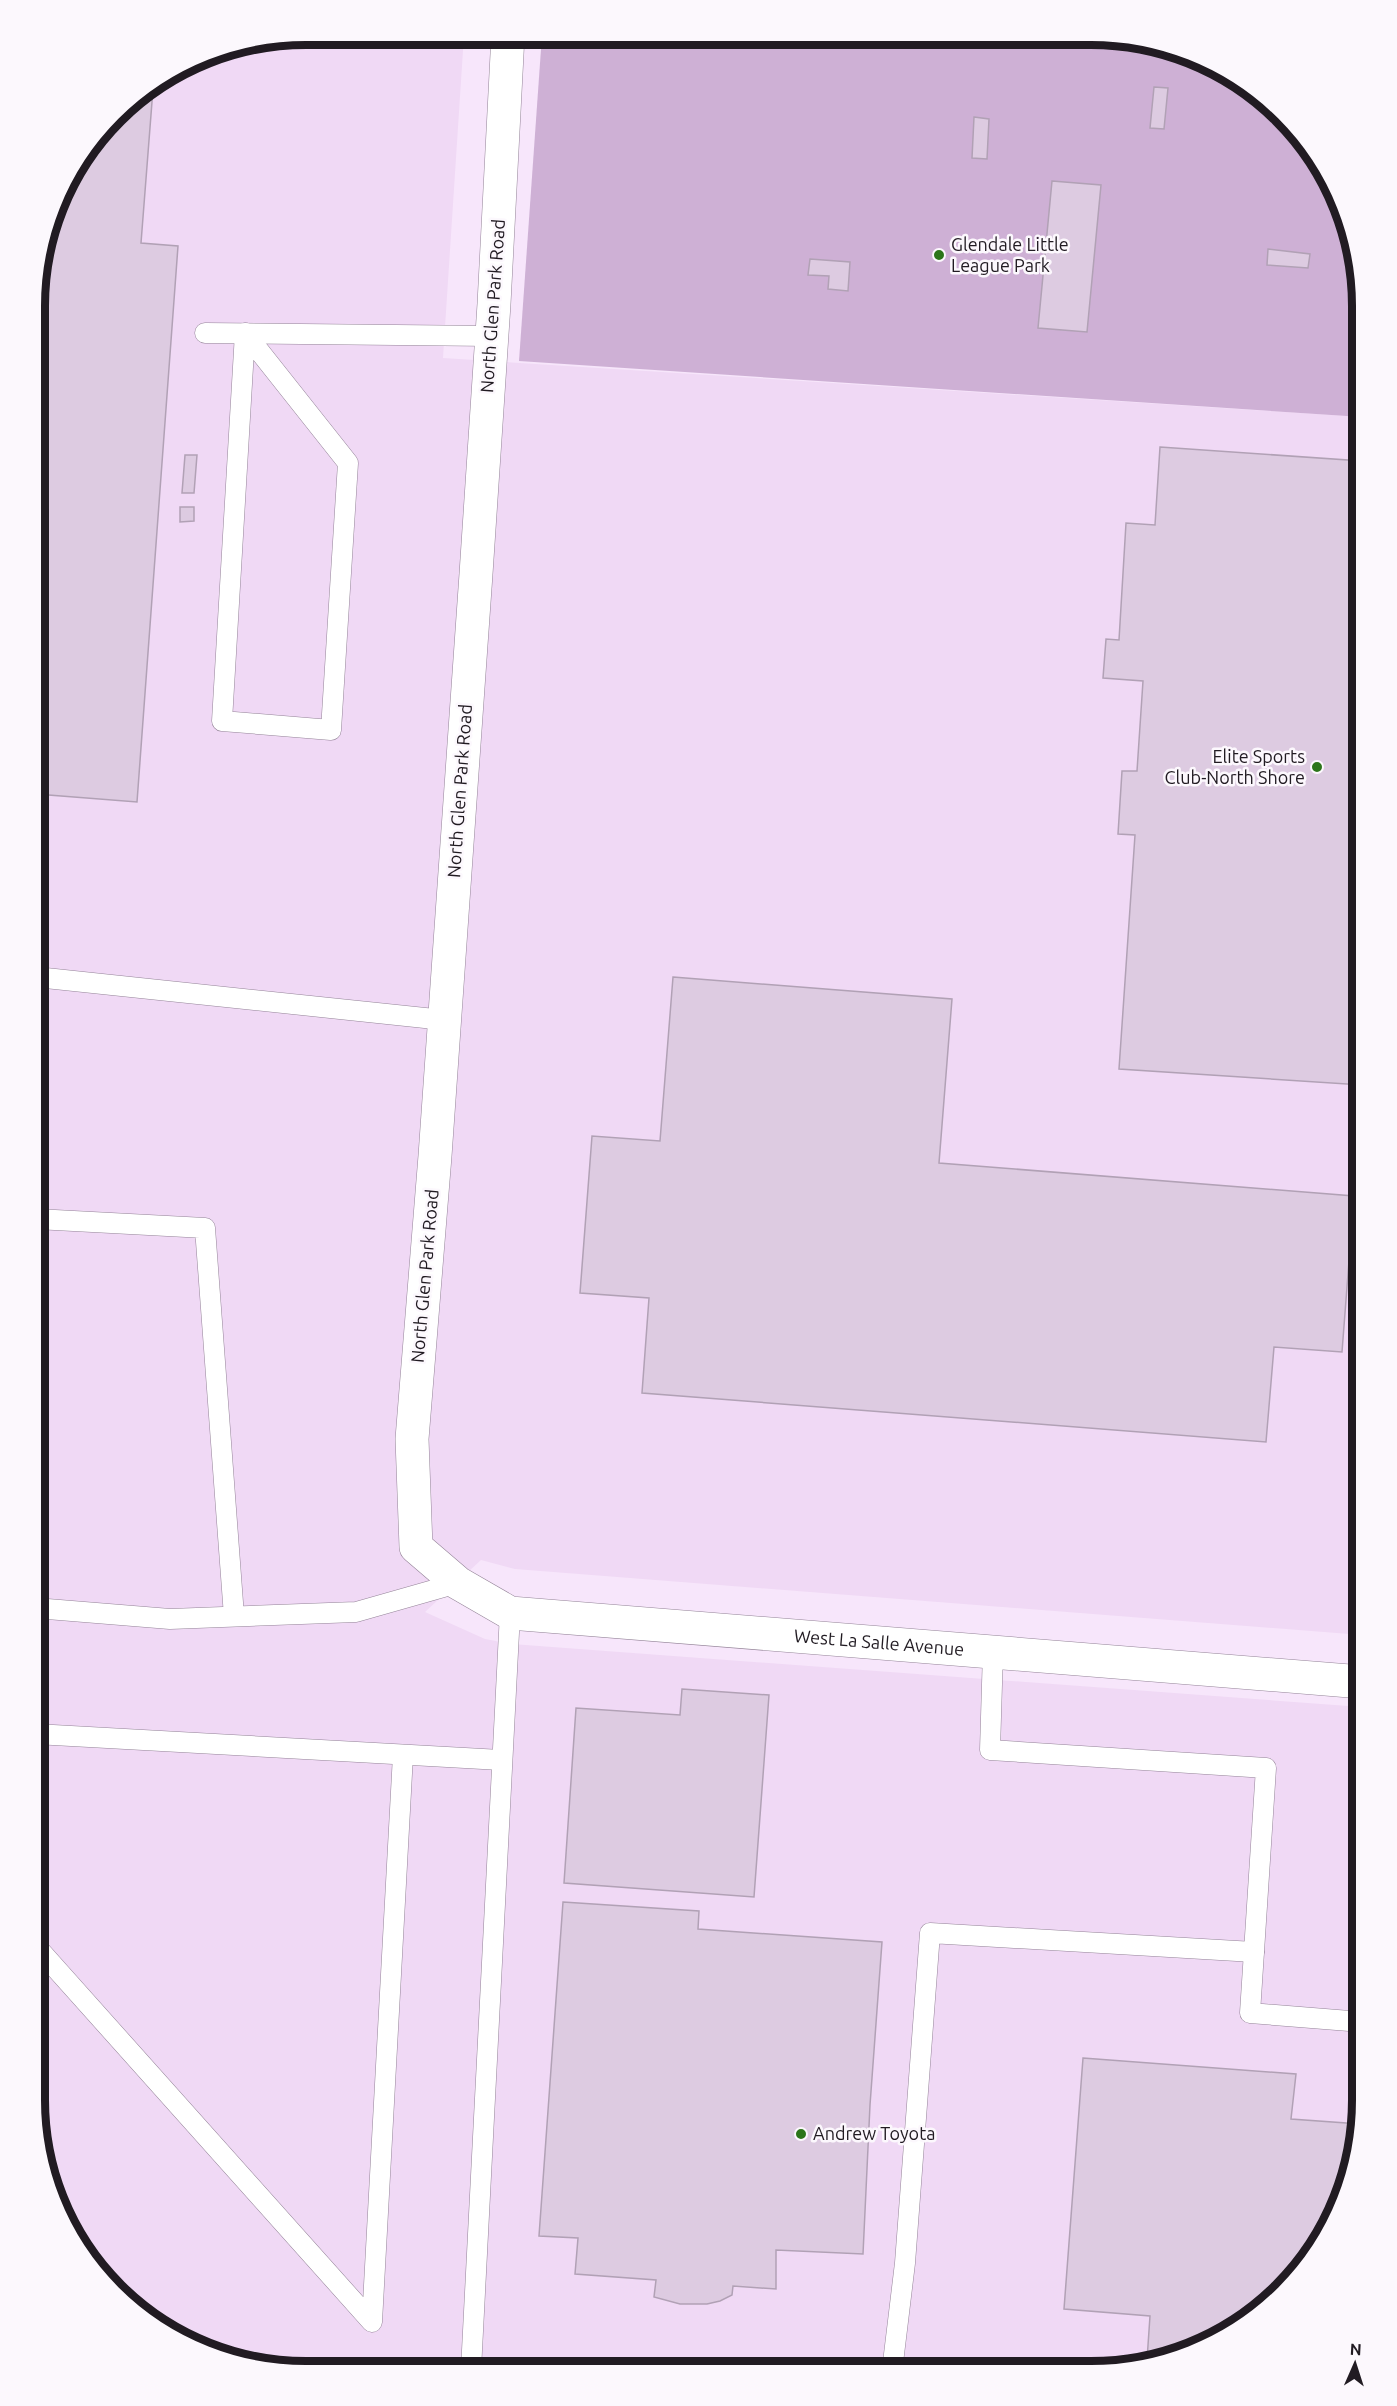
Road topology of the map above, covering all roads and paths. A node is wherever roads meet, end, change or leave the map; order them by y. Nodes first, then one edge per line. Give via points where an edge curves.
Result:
1 (507, 45) edge
2 (205, 333) dead end
3 (245, 333) junction
4 (492, 336) junction
5 (45, 978) edge
6 (444, 1020) junction
7 (45, 1219) edge
8 (416, 1547) joint
9 (459, 1583) junction
10 (45, 1609) edge
11 (510, 1613) junction
12 (234, 1617) junction
13 (993, 1651) junction
14 (1352, 1681) edge
15 (45, 1735) edge
16 (403, 1755) junction
17 (501, 1760) junction
18 (1254, 1952) junction
19 (45, 1957) edge
20 (1352, 2021) edge
21 (471, 2361) edge
22 (893, 2361) edge

1 - 4 street, North Glen Park Road
2 - 3 lane
3 - 3 lane via 222,722 331,730 348,463
3 - 4 lane
4 - 6 street, North Glen Park Road
5 - 6 lane
6 - 8 street, North Glen Park Road via 412,1439
7 - 12 lane via 205,1228
8 - 9 street, West La Salle Avenue
9 - 11 street, West La Salle Avenue
9 - 12 lane via 356,1612
10 - 12 lane via 170,1620
11 - 13 street, West La Salle Avenue
11 - 17 lane
13 - 14 street, West La Salle Avenue
13 - 18 lane via 990,1750 1266,1768
15 - 16 lane
16 - 17 lane
16 - 19 lane via 372,2322
17 - 21 lane
18 - 20 lane via 1250,2013
18 - 22 lane via 930,1934 905,2263

